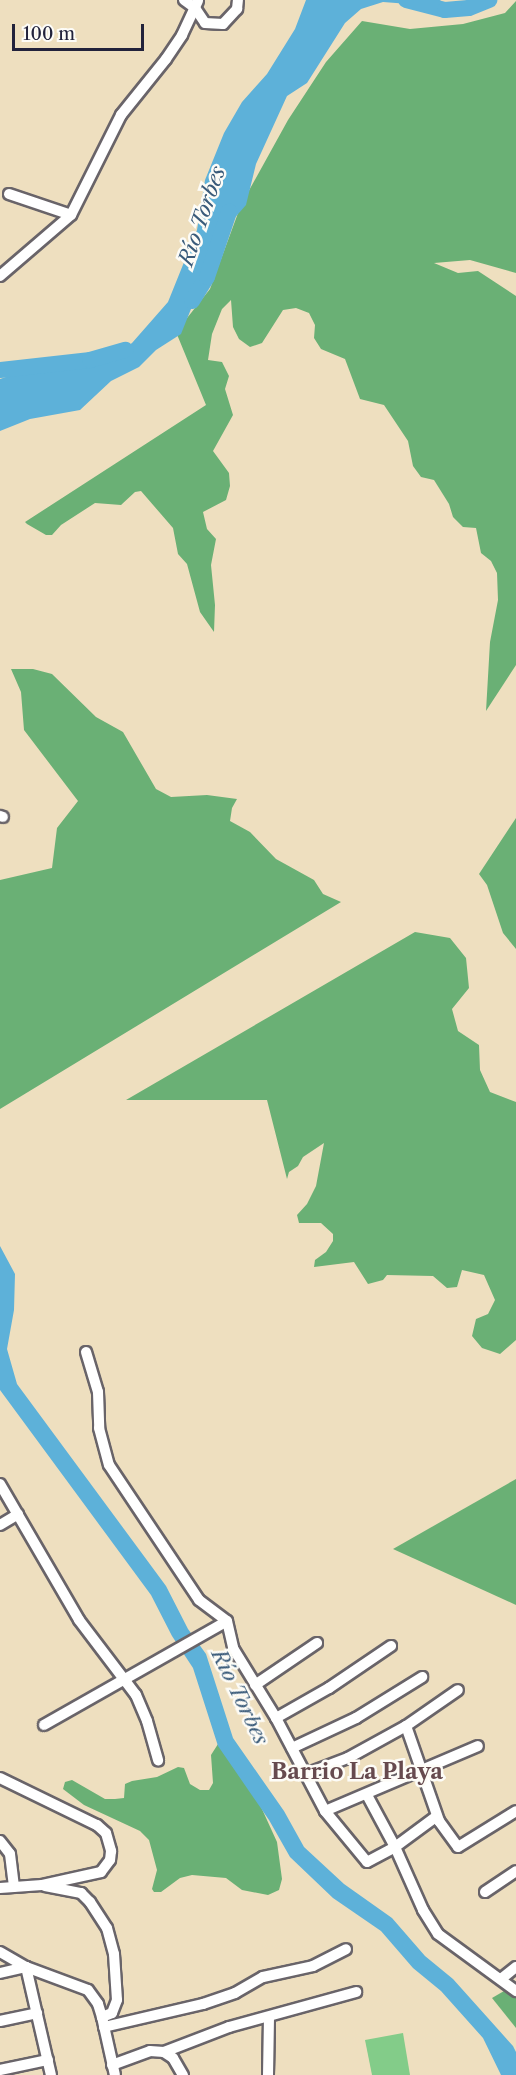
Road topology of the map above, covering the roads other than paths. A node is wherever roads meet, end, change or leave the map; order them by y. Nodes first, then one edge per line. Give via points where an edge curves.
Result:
1 (184, 0) edge
2 (238, 0) edge
3 (197, 4) edge
4 (9, 194) dead end
5 (71, 215) junction
6 (0, 276) edge
7 (86, 1352) dead end
8 (0, 1484) edge
9 (18, 1514) junction
10 (0, 1524) edge
11 (227, 1621) junction
12 (317, 1642) dead end
13 (391, 1646) dead end
14 (422, 1677) dead end
15 (125, 1678) junction
16 (255, 1685) junction
17 (458, 1690) dead end
18 (276, 1718) junction
19 (44, 1725) dead end
20 (406, 1726) junction
21 (478, 1746) dead end
22 (292, 1748) junction
23 (158, 1760) dead end
24 (423, 1771) junction
25 (306, 1774) junction
26 (0, 1778) edge
27 (367, 1795) junction
28 (325, 1811) junction
29 (516, 1811) edge
30 (437, 1816) junction
31 (0, 1841) edge
32 (395, 1847) junction
33 (516, 1871) edge
34 (42, 1885) junction
35 (14, 1887) junction
36 (0, 1888) edge
37 (486, 1892) dead end
38 (346, 1949) dead end
39 (0, 1952) edge
40 (26, 1967) junction
41 (516, 1967) edge
42 (0, 1973) edge
43 (501, 1979) junction
44 (516, 1991) edge
45 (356, 1992) dead end
46 (37, 2013) junction
47 (269, 2017) junction
48 (0, 2021) edge
49 (103, 2022) junction
50 (164, 2052) junction
51 (48, 2060) junction
52 (0, 2070) edge
53 (113, 2070) edge
54 (19, 2071) edge
55 (51, 2075) edge
56 (183, 2075) edge
57 (268, 2075) edge

1 - 3 street
2 - 3 street via 237,9 223,24 205,23
3 - 5 street via 165,60 121,115
4 - 5 street
5 - 6 street
7 - 11 street via 98,1392 99,1428 110,1465 199,1600
8 - 9 street
9 - 10 street
9 - 15 street via 78,1620
11 - 15 street
11 - 16 street via 233,1648
12 - 16 street
13 - 18 street
14 - 22 street via 356,1718
15 - 19 street
15 - 23 street via 147,1721
16 - 18 street
17 - 20 street
18 - 22 street
20 - 24 street
20 - 25 street via 348,1758
21 - 24 street
22 - 25 street
24 - 27 street
24 - 30 street
25 - 28 street
26 - 34 street via 83,1816 106,1833 110,1841 110,1860 101,1872
27 - 28 street
27 - 32 street
28 - 32 street via 367,1862
29 - 30 street via 458,1847
30 - 32 street
31 - 35 street via 10,1854
32 - 43 street via 438,1934
33 - 37 street
34 - 35 street
34 - 49 street via 81,1893 107,1928 114,1954 117,2000
35 - 36 street
38 - 49 street via 313,1966 263,1977 235,1993 203,2004
39 - 40 street
40 - 42 street
40 - 46 street
40 - 49 street via 88,1990 98,2004
41 - 43 street
43 - 44 street
45 - 47 street
46 - 48 street
46 - 51 street
47 - 50 street via 211,2032
47 - 57 street
49 - 53 street
50 - 53 street via 150,2051
50 - 56 street via 173,2058
51 - 54 street
51 - 55 street
52 - 54 street

